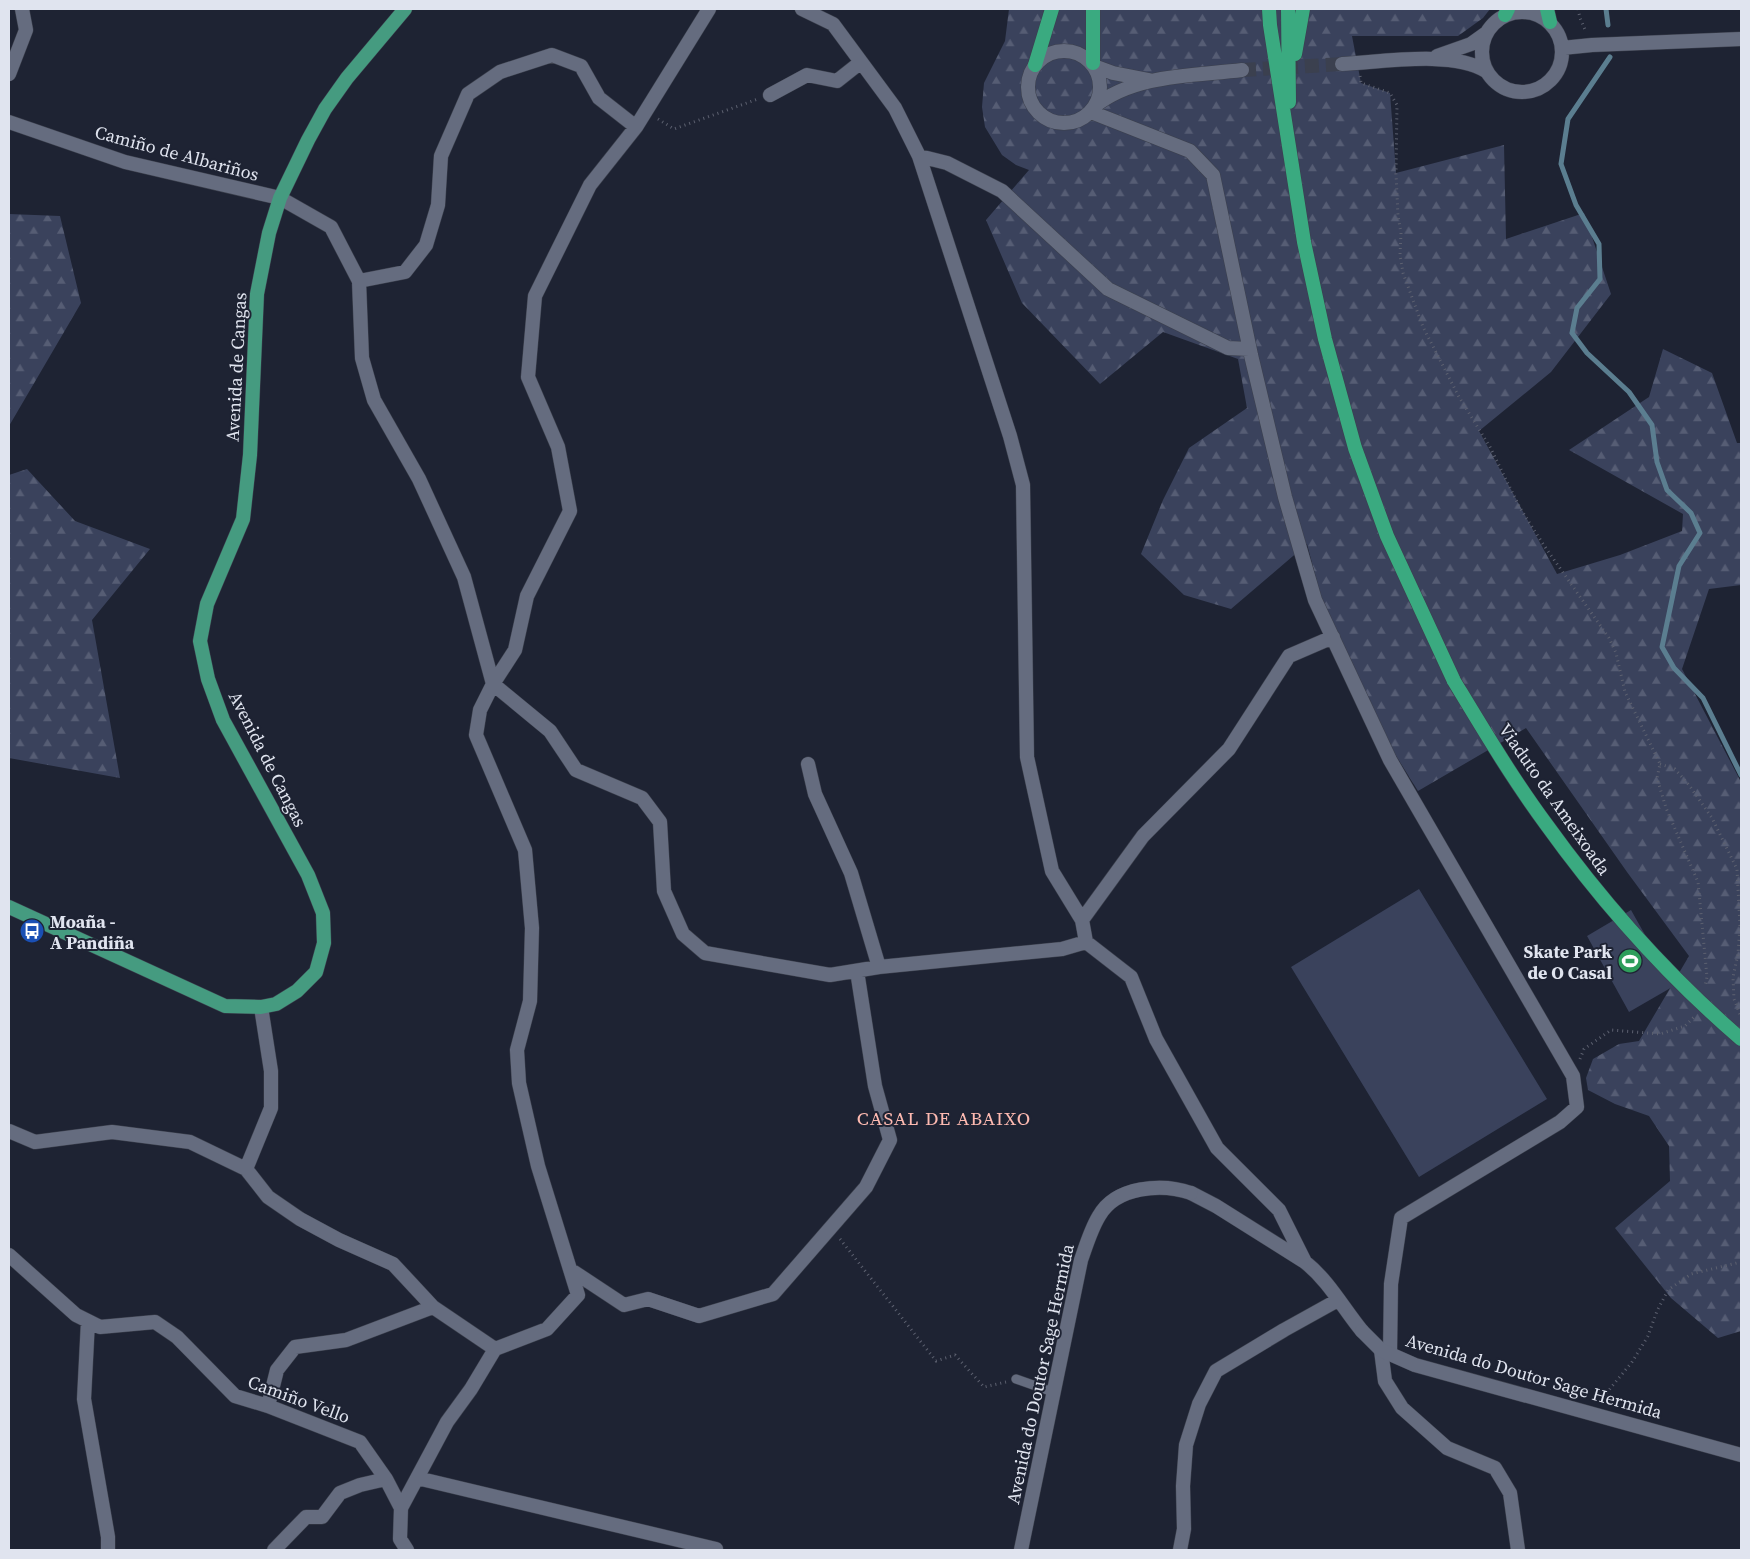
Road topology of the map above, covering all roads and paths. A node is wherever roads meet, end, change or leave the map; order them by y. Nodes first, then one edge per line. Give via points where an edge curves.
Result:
1 (22, 9) edge
2 (405, 9) edge
3 (710, 9) edge
4 (802, 9) edge
5 (1052, 9) edge
6 (1093, 9) edge
7 (1269, 9) edge
8 (1288, 9) edge
9 (1303, 9) edge
10 (1578, 9) edge
11 (1506, 12) edge
12 (1549, 15) edge
13 (1485, 34) junction
14 (1741, 39) edge
15 (1592, 45) junction
16 (1562, 48) junction
17 (1427, 59) junction
18 (862, 62) junction
19 (1357, 63) junction
20 (1342, 64) tunnel mouth
21 (1035, 65) junction
22 (1094, 65) junction
23 (1242, 70) tunnel mouth
24 (1486, 72) junction
25 (9, 74) edge
26 (1154, 80) junction
27 (1289, 87) junction
28 (770, 95) joint
29 (1093, 109) junction
30 (646, 112) junction
31 (9, 122) edge
32 (636, 127) junction
33 (919, 156) junction
34 (1292, 167) junction
35 (280, 198) junction
36 (359, 281) junction
37 (1250, 349) junction
38 (1333, 637) junction
39 (493, 684) junction
40 (808, 764) dead end
41 (1660, 764) junction
42 (9, 907) edge
43 (1082, 920) junction
44 (1086, 942) junction
45 (880, 967) junction
46 (857, 970) junction
47 (1705, 987) dead end
48 (261, 1007) junction
49 (1699, 1012) dead end
50 (1741, 1017) edge
51 (1741, 1038) edge
52 (1573, 1076) junction
53 (9, 1131) edge
54 (246, 1169) junction
55 (831, 1227) junction
56 (9, 1255) edge
57 (1305, 1262) junction
58 (1741, 1262) edge
59 (571, 1270) junction
60 (1338, 1300) junction
61 (433, 1307) junction
62 (88, 1321) junction
63 (495, 1349) junction
64 (1385, 1352) junction
65 (1016, 1379) joint
66 (1054, 1392) junction
67 (268, 1406) junction
68 (1590, 1413) junction
69 (1741, 1454) edge
70 (417, 1478) junction
71 (386, 1479) junction
72 (401, 1508) junction
73 (716, 1549) edge
74 (108, 1550) edge
75 (274, 1550) edge
76 (407, 1550) edge
77 (1021, 1550) edge
78 (1180, 1550) edge
79 (1518, 1550) edge

1 - 25 street via 26,30
2 - 35 main road, Avenida de Cangas via 325,109
3 - 30 street
4 - 18 street via 833,24
5 - 21 highway
6 - 22 highway
7 - 34 highway
8 - 27 highway
9 - 27 highway
10 - 15 path
11 - 12 street
11 - 13 street
12 - 16 street
13 - 17 street via 1471,44
13 - 24 street via 1481,53
14 - 15 street
15 - 16 street
16 - 24 street via 1561,62 1555,75 1533,90 1507,89
17 - 19 street
17 - 24 street via 1478,66
18 - 28 street via 837,82 807,75
18 - 33 street via 895,108
19 - 20 street
19 - 41 path via 1361,83 1390,92 1397,105 1400,255 1403,273 1423,327 1520,508 1609,638 1625,692
21 - 22 street via 1048,55 1065,51 1076,53
21 - 29 street via 1028,88 1030,100 1046,119 1070,124 1081,120
22 - 26 street via 1113,73
22 - 29 street via 1101,86 1100,97
23 - 26 street
26 - 29 street via 1113,94
27 - 34 highway
28 - 30 path via 674,129
29 - 37 street via 1190,151 1213,175
30 - 32 street
31 - 35 street, Camiño de Albariños via 125,162
32 - 36 street via 599,98 581,66 552,55 500,72 468,94 441,156 438,205 426,245 404,272
32 - 39 street via 590,185 535,296 528,377 558,447 570,511 527,596 515,650
33 - 37 street via 947,163 1002,191 1108,289 1228,348
33 - 43 street via 1023,485 1027,757 1052,871
34 - 51 highway, Viaduto da Ameixoada, bridge via 1321,322 1355,448 1387,536 1454,681 1545,822 1593,886 1662,962
35 - 36 street, Camiño de Albariños via 331,227
35 - 48 main road, Avenida de Cangas via 269,233 257,294 244,519 207,604 200,641 222,720 308,875 323,912 324,943 316,972 297,991 276,1004
36 - 39 street via 362,358 374,400 419,479 464,577
37 - 38 street via 1285,497 1315,600
38 - 43 street via 1289,656 1229,749 1143,836
38 - 52 street via 1390,760
39 - 46 street via 550,731 576,770 642,798 660,822 664,891 683,934 705,954 830,975
39 - 59 street via 480,710 476,735 525,850 532,928 530,1001 518,1050 519,1083 538,1166
40 - 45 street via 815,794 851,873
41 - 47 path via 1657,778 1666,808 1698,882 1707,978
41 - 50 path via 1675,769 1689,785 1712,818 1736,869 1740,926 1733,984 1734,999
42 - 48 main road, Avenida de Cangas via 226,1006
43 - 44 street
44 - 45 street via 1062,949
44 - 57 street via 1132,977 1156,1039 1217,1148 1279,1210
45 - 46 street
46 - 55 street via 875,1086 890,1140 866,1186
48 - 54 street via 271,1071 271,1108
49 - 52 path via 1685,1026 1660,1034 1611,1030 1584,1049
52 - 64 street via 1577,1107 1560,1122 1401,1218
53 - 54 street via 35,1142 112,1132 190,1142
54 - 61 street via 268,1197 300,1219 393,1264
55 - 59 street via 773,1294 699,1316 648,1298 624,1305
55 - 65 path via 936,1361 955,1355 984,1387
56 - 62 street, Camiño Vello via 76,1315
57 - 60 street, Avenida do Doutor Sage Hermida via 1332,1289
57 - 66 street, Avenida do Doutor Sage Hermida via 1216,1206 1178,1188 1156,1186 1114,1199 1099,1215 1081,1260
58 - 68 path via 1691,1274 1668,1290 1648,1336 1632,1362
59 - 63 street via 578,1296 547,1330
60 - 64 street, Avenida do Doutor Sage Hermida via 1362,1331
60 - 78 street via 1216,1371 1199,1404 1186,1445 1184,1529
61 - 63 street
61 - 67 street via 346,1340 295,1347 277,1370
62 - 67 street, Camiño Vello via 100,1327 154,1322 177,1337 235,1396
62 - 74 street via 84,1398
63 - 70 street via 447,1422
64 - 68 street, Avenida do Doutor Sage Hermida via 1415,1365
64 - 79 street via 1385,1381 1402,1408 1447,1448 1495,1468 1510,1494
65 - 66 lane
66 - 77 street, Avenida do Doutor Sage Hermida
67 - 71 street, Camiño Vello via 360,1442
68 - 69 street, Avenida do Doutor Sage Hermida
70 - 72 street
70 - 73 street
71 - 72 street
71 - 75 street via 340,1493 322,1517 306,1517
72 - 76 street via 400,1539

